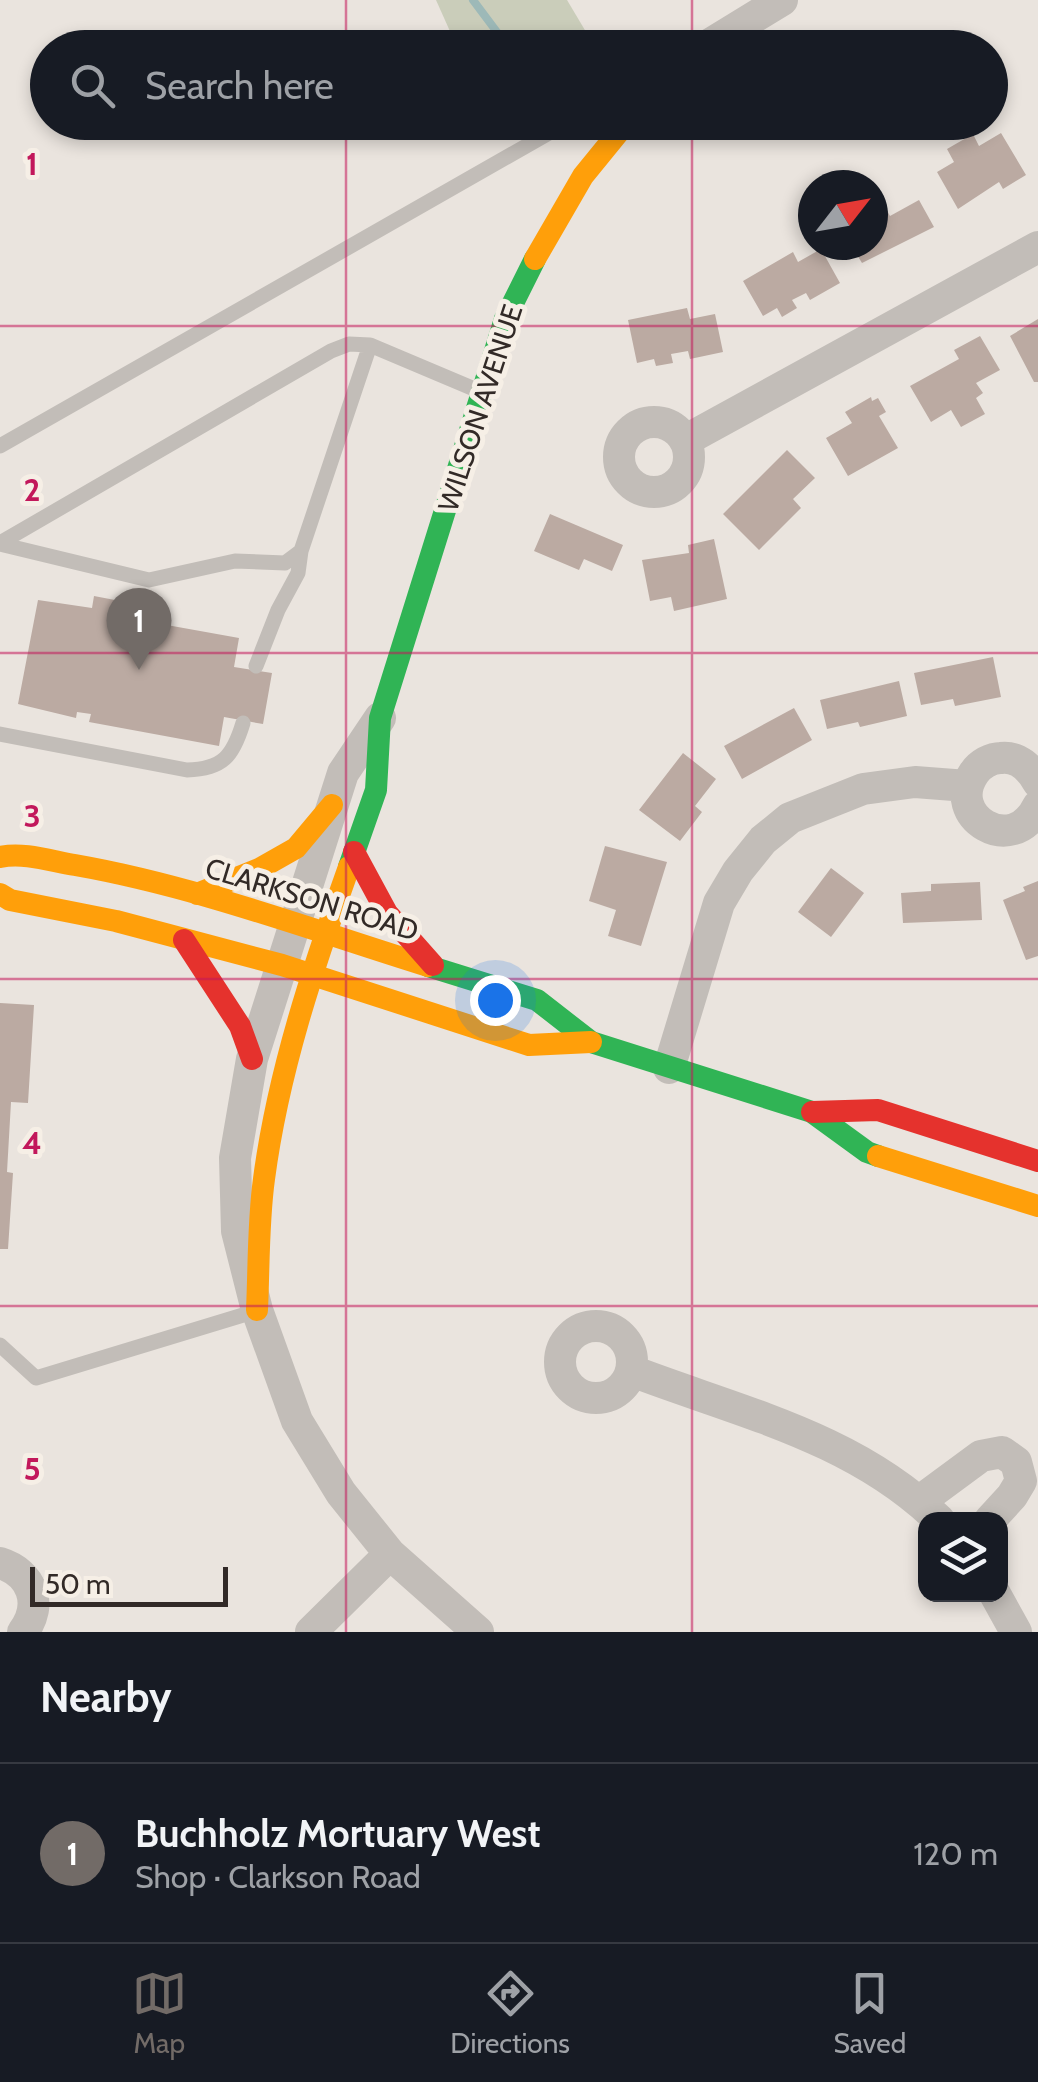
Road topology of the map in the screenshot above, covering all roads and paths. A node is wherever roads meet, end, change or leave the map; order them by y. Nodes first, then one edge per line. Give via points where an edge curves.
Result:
1 (782, 0) edge
2 (733, 30) edge
3 (537, 140) edge
4 (613, 140) edge
5 (1038, 247) edge
6 (370, 345) junction
7 (482, 392) junction
8 (686, 440) dead end
9 (0, 446) edge
10 (0, 544) edge
11 (301, 551) junction
12 (256, 666) dead end
13 (380, 718) junction
14 (243, 723) dead end
15 (0, 734) edge
16 (1038, 782) edge
17 (967, 786) junction
18 (332, 805) junction
19 (1038, 806) edge
20 (354, 852) junction
21 (0, 857) edge
22 (0, 894) edge
23 (197, 894) junction
24 (310, 928) junction
25 (184, 940) junction
26 (297, 969) junction
27 (437, 969) junction
28 (590, 1042) junction
29 (252, 1060) junction
30 (669, 1068) junction
31 (812, 1112) junction
32 (1038, 1161) edge
33 (1038, 1206) edge
34 (257, 1310) junction
35 (0, 1345) edge
36 (632, 1371) dead end
37 (930, 1510) edge
38 (997, 1512) edge
39 (390, 1554) junction
40 (0, 1563) edge
41 (999, 1602) edge
42 (23, 1632) edge
43 (311, 1632) edge
44 (478, 1632) edge
45 (1016, 1632) edge

1 - 2 street
3 - 9 lane
4 - 7 main road, WILSON AVENUE via 544,241 505,319
5 - 8 street
6 - 7 lane
6 - 10 lane via 331,351
6 - 11 lane
7 - 13 main road, WILSON AVENUE
10 - 11 lane via 149,580 236,561 285,564
11 - 12 lane via 298,573
13 - 18 street, WILSON AVENUE via 342,773
13 - 20 main road, WILSON AVENUE via 376,790
14 - 15 lane via 235,748 208,770
16 - 17 street via 1023,764 1000,758 979,766
17 - 19 street via 970,811 988,828 1013,830
17 - 30 street via 915,782 863,790 790,818 763,840 719,903
18 - 23 main road via 296,848
18 - 24 street, WILSON AVENUE
20 - 24 main road, WILSON AVENUE
20 - 27 main road via 395,929
21 - 23 main road, CLARKSON ROAD via 92,868
22 - 25 main road, CLARKSON ROAD
23 - 24 main road, CLARKSON ROAD
24 - 26 street, WILSON AVENUE
24 - 27 main road, CLARKSON ROAD
25 - 26 main road, CLARKSON ROAD
25 - 29 main road via 240,1026
26 - 28 main road, CLARKSON ROAD via 529,1045
26 - 29 street, WILSON AVENUE
26 - 34 main road via 264,1182
27 - 28 main road, CLARKSON ROAD via 538,1000
28 - 30 main road, CLARKSON ROAD
29 - 34 street, WILSON AVENUE via 235,1158 237,1230
30 - 31 main road, CLARKSON ROAD
31 - 32 main road, CLARKSON ROAD via 878,1110
31 - 33 main road, CLARKSON ROAD via 867,1152
34 - 35 lane via 36,1378
34 - 39 street, WILSON AVENUE via 297,1422
36 - 37 street via 796,1428 886,1475
37 - 38 street via 981,1456 1002,1452 1016,1462 1021,1481
39 - 43 street
39 - 44 street, WILSON AVENUE
40 - 42 street via 20,1572 34,1596
41 - 45 street

